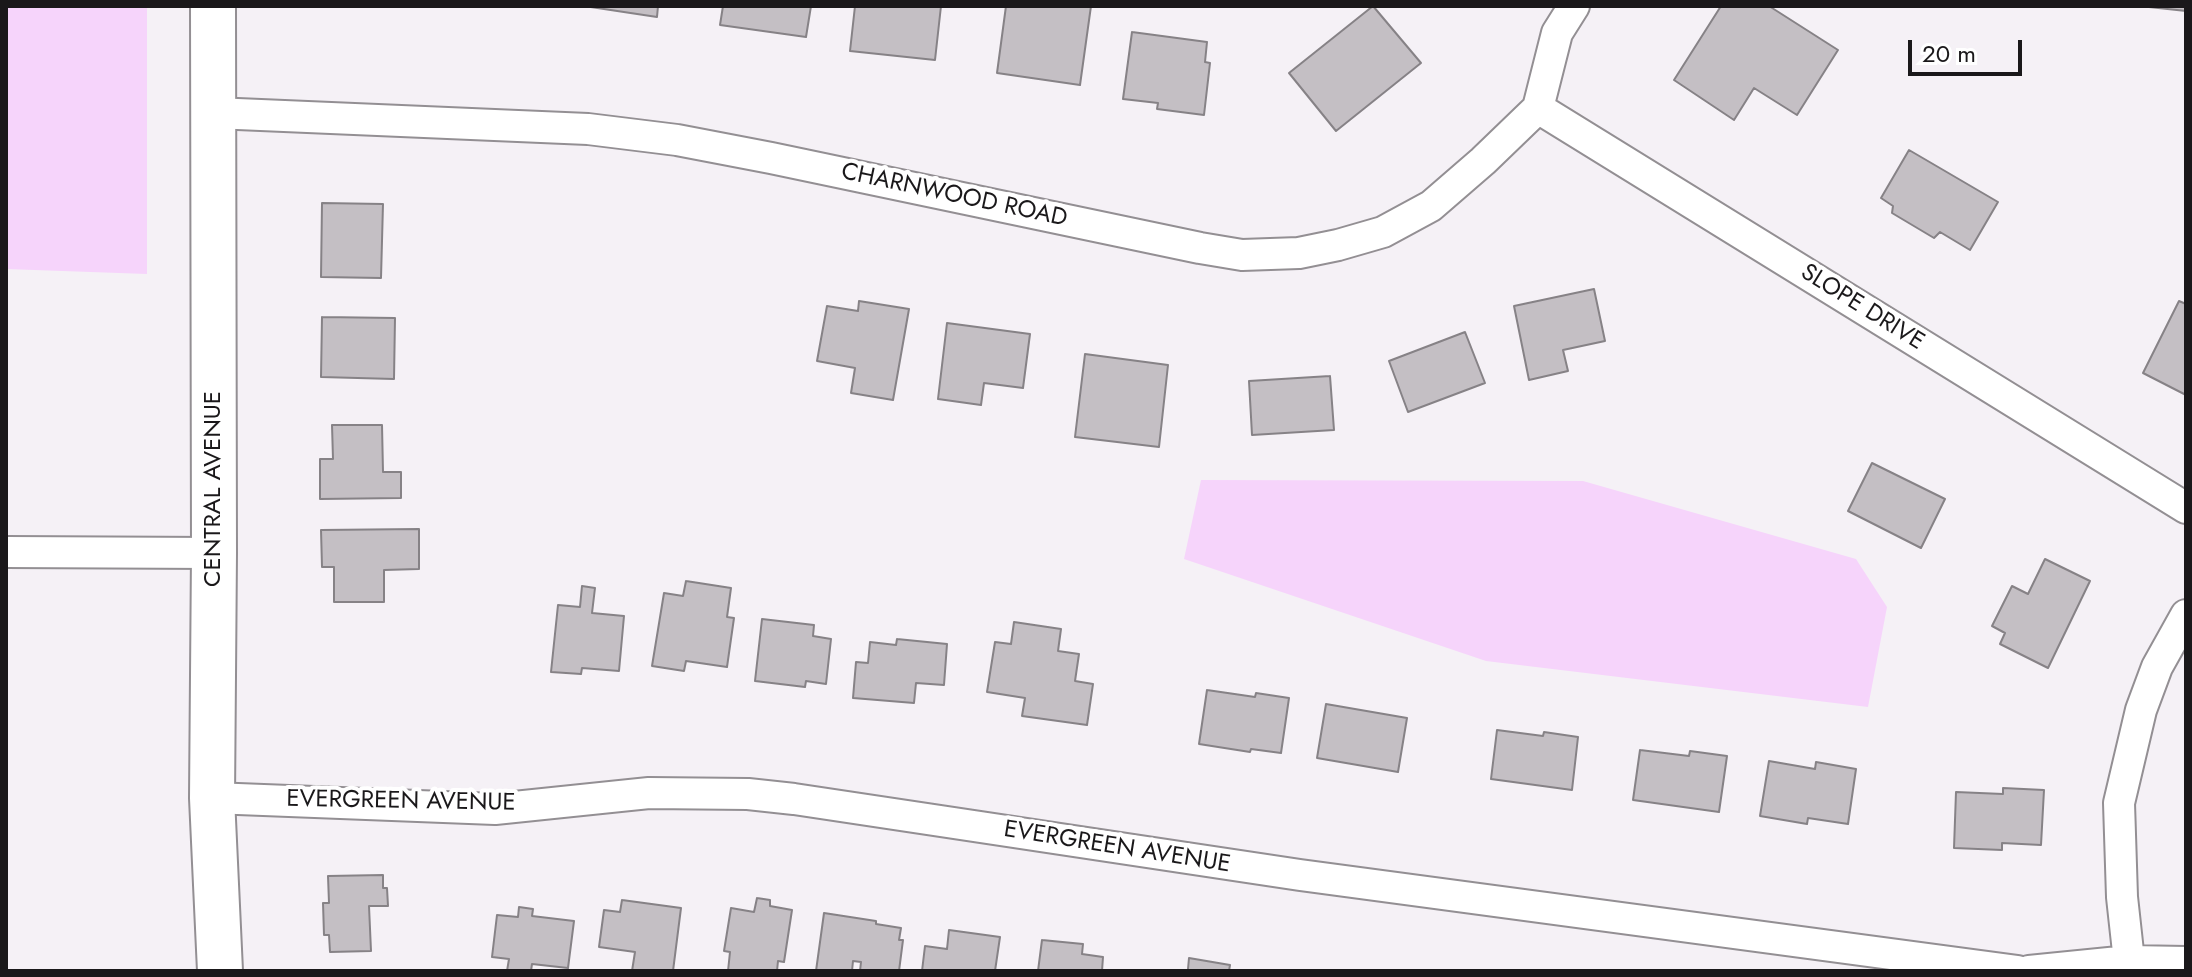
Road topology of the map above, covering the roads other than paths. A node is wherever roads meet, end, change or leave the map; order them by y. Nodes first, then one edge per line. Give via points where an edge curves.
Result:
1 (213, 6) edge
2 (1574, 6) edge
3 (1538, 108) junction
4 (214, 113) junction
5 (2186, 508) edge
6 (6, 552) edge
7 (214, 553) junction
8 (2186, 615) edge
9 (212, 798) junction
10 (2129, 961) junction
11 (2186, 962) edge
12 (220, 971) edge
13 (2018, 971) edge
14 (2029, 971) edge

1 - 4 street, CENTRAL AVENUE
2 - 3 street via 1557,33
3 - 4 street, CHARNWOOD ROAD via 1431,206 1383,232 1299,253 1242,255 677,140 588,129
3 - 5 street, SLOPE DRIVE
4 - 7 street, CENTRAL AVENUE
6 - 7 street
7 - 9 street, CENTRAL AVENUE
8 - 10 street via 2141,710 2119,803
9 - 12 street, CENTRAL AVENUE
9 - 13 street, EVERGREEN AVENUE via 495,809 649,793 763,796
10 - 11 street
10 - 14 street

